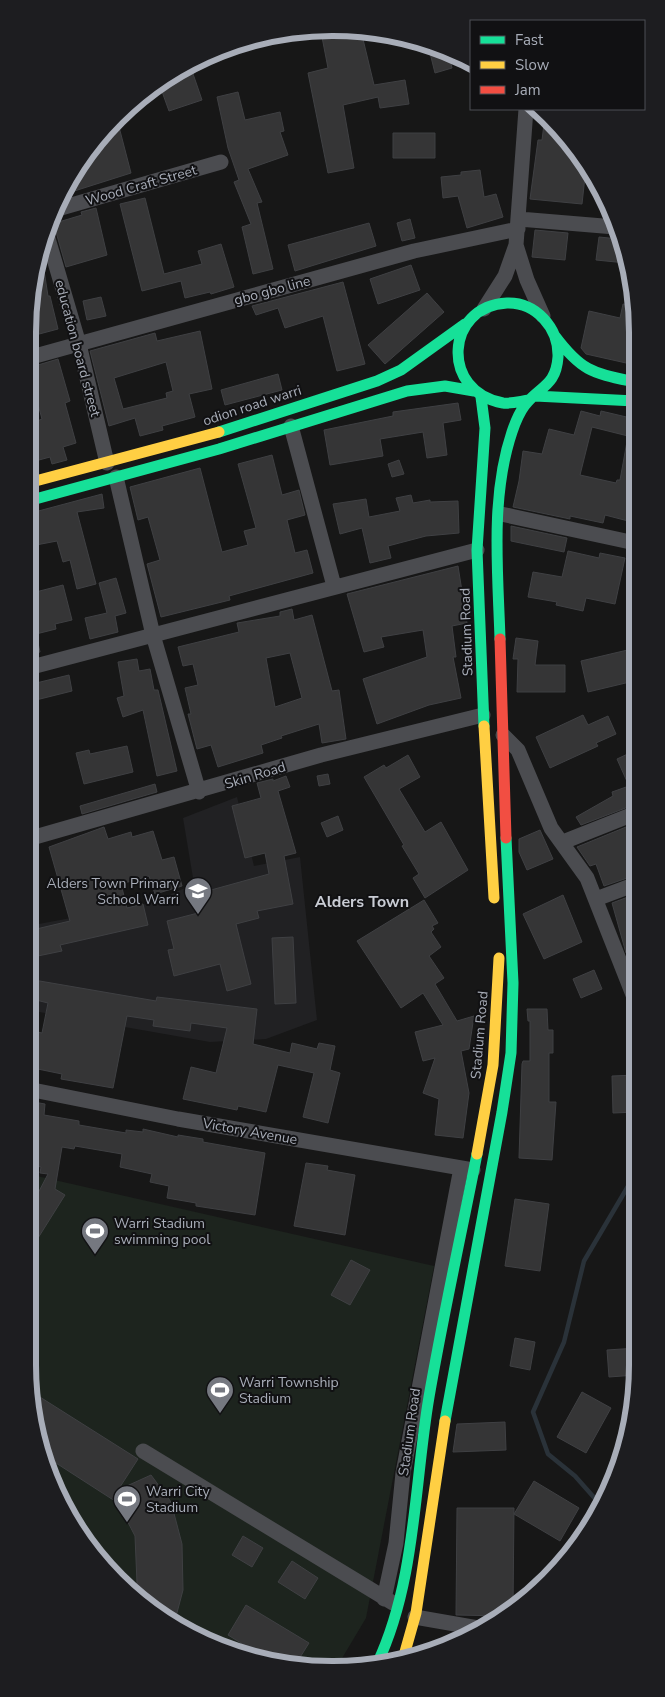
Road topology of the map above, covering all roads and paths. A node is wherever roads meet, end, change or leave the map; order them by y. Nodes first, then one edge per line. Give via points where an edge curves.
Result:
1 (526, 110) edge
2 (221, 162) dead end
3 (64, 207) edge
4 (519, 224) junction
5 (609, 227) edge
6 (50, 244) edge
7 (516, 245) junction
8 (484, 309) junction
9 (544, 318) junction
10 (469, 321) junction
11 (555, 336) junction
12 (79, 344) junction
13 (36, 356) edge
14 (629, 381) edge
15 (477, 394) junction
16 (532, 398) junction
17 (629, 400) edge
18 (291, 426) junction
19 (107, 463) junction
20 (116, 478) junction
21 (36, 481) edge
22 (36, 499) edge
23 (501, 514) junction
24 (629, 541) edge
25 (477, 550) junction
26 (334, 586) junction
27 (153, 634) junction
28 (36, 666) edge
29 (483, 715) junction
30 (503, 735) junction
31 (199, 792) junction
32 (629, 818) edge
33 (36, 837) edge
34 (564, 842) junction
35 (629, 887) edge
36 (596, 899) junction
37 (496, 912) dead end
38 (498, 947) dead end
39 (629, 984) edge
40 (36, 1091) edge
41 (467, 1169) junction
42 (143, 1451) dead end
43 (384, 1599) junction
44 (399, 1606) junction
45 (415, 1617) junction
46 (470, 1627) edge
47 (405, 1652) edge
48 (381, 1656) edge

1 - 4 street
2 - 3 street, Wood Craft Street
4 - 5 street, gbo gbo line
4 - 7 street
4 - 12 street, gbo gbo line
6 - 12 street, education board street
7 - 8 street via 504,276
7 - 9 street
8 - 9 main road via 505,303 516,304 526,306
8 - 10 main road
9 - 11 main road
10 - 15 main road via 460,338 457,357 462,376
10 - 19 main road, odion road warri via 401,370 377,380 204,437
11 - 14 main road via 581,368 593,374
11 - 16 main road via 558,350 553,376
12 - 13 street, gbo gbo line
12 - 19 street, education board street
15 - 16 main road via 505,404
15 - 18 main road via 445,386 406,391
15 - 25 main road, Stadium Road via 485,428
16 - 17 main road
16 - 23 main road via 522,409 510,438 502,484
18 - 20 main road
18 - 26 street
19 - 21 main road, odion road warri
20 - 22 main road
20 - 27 street
23 - 24 street
23 - 30 main road
25 - 26 street
25 - 29 main road, Stadium Road
26 - 27 street
27 - 28 street
27 - 31 street
29 - 31 street, Skin Road via 321,755
29 - 37 main road, Stadium Road
30 - 34 street via 518,750 551,828
30 - 45 main road via 513,968 510,1063 454,1364
31 - 33 street, Skin Road
32 - 34 street
34 - 36 street
35 - 36 street
36 - 39 street
38 - 41 main road, Stadium Road via 493,1065
40 - 41 street, Victory Avenue via 178,1119
41 - 43 street via 403,1473 396,1543
41 - 44 main road, Stadium Road
42 - 43 street
43 - 44 street
44 - 48 main road, Stadium Road
45 - 46 street
45 - 47 main road

